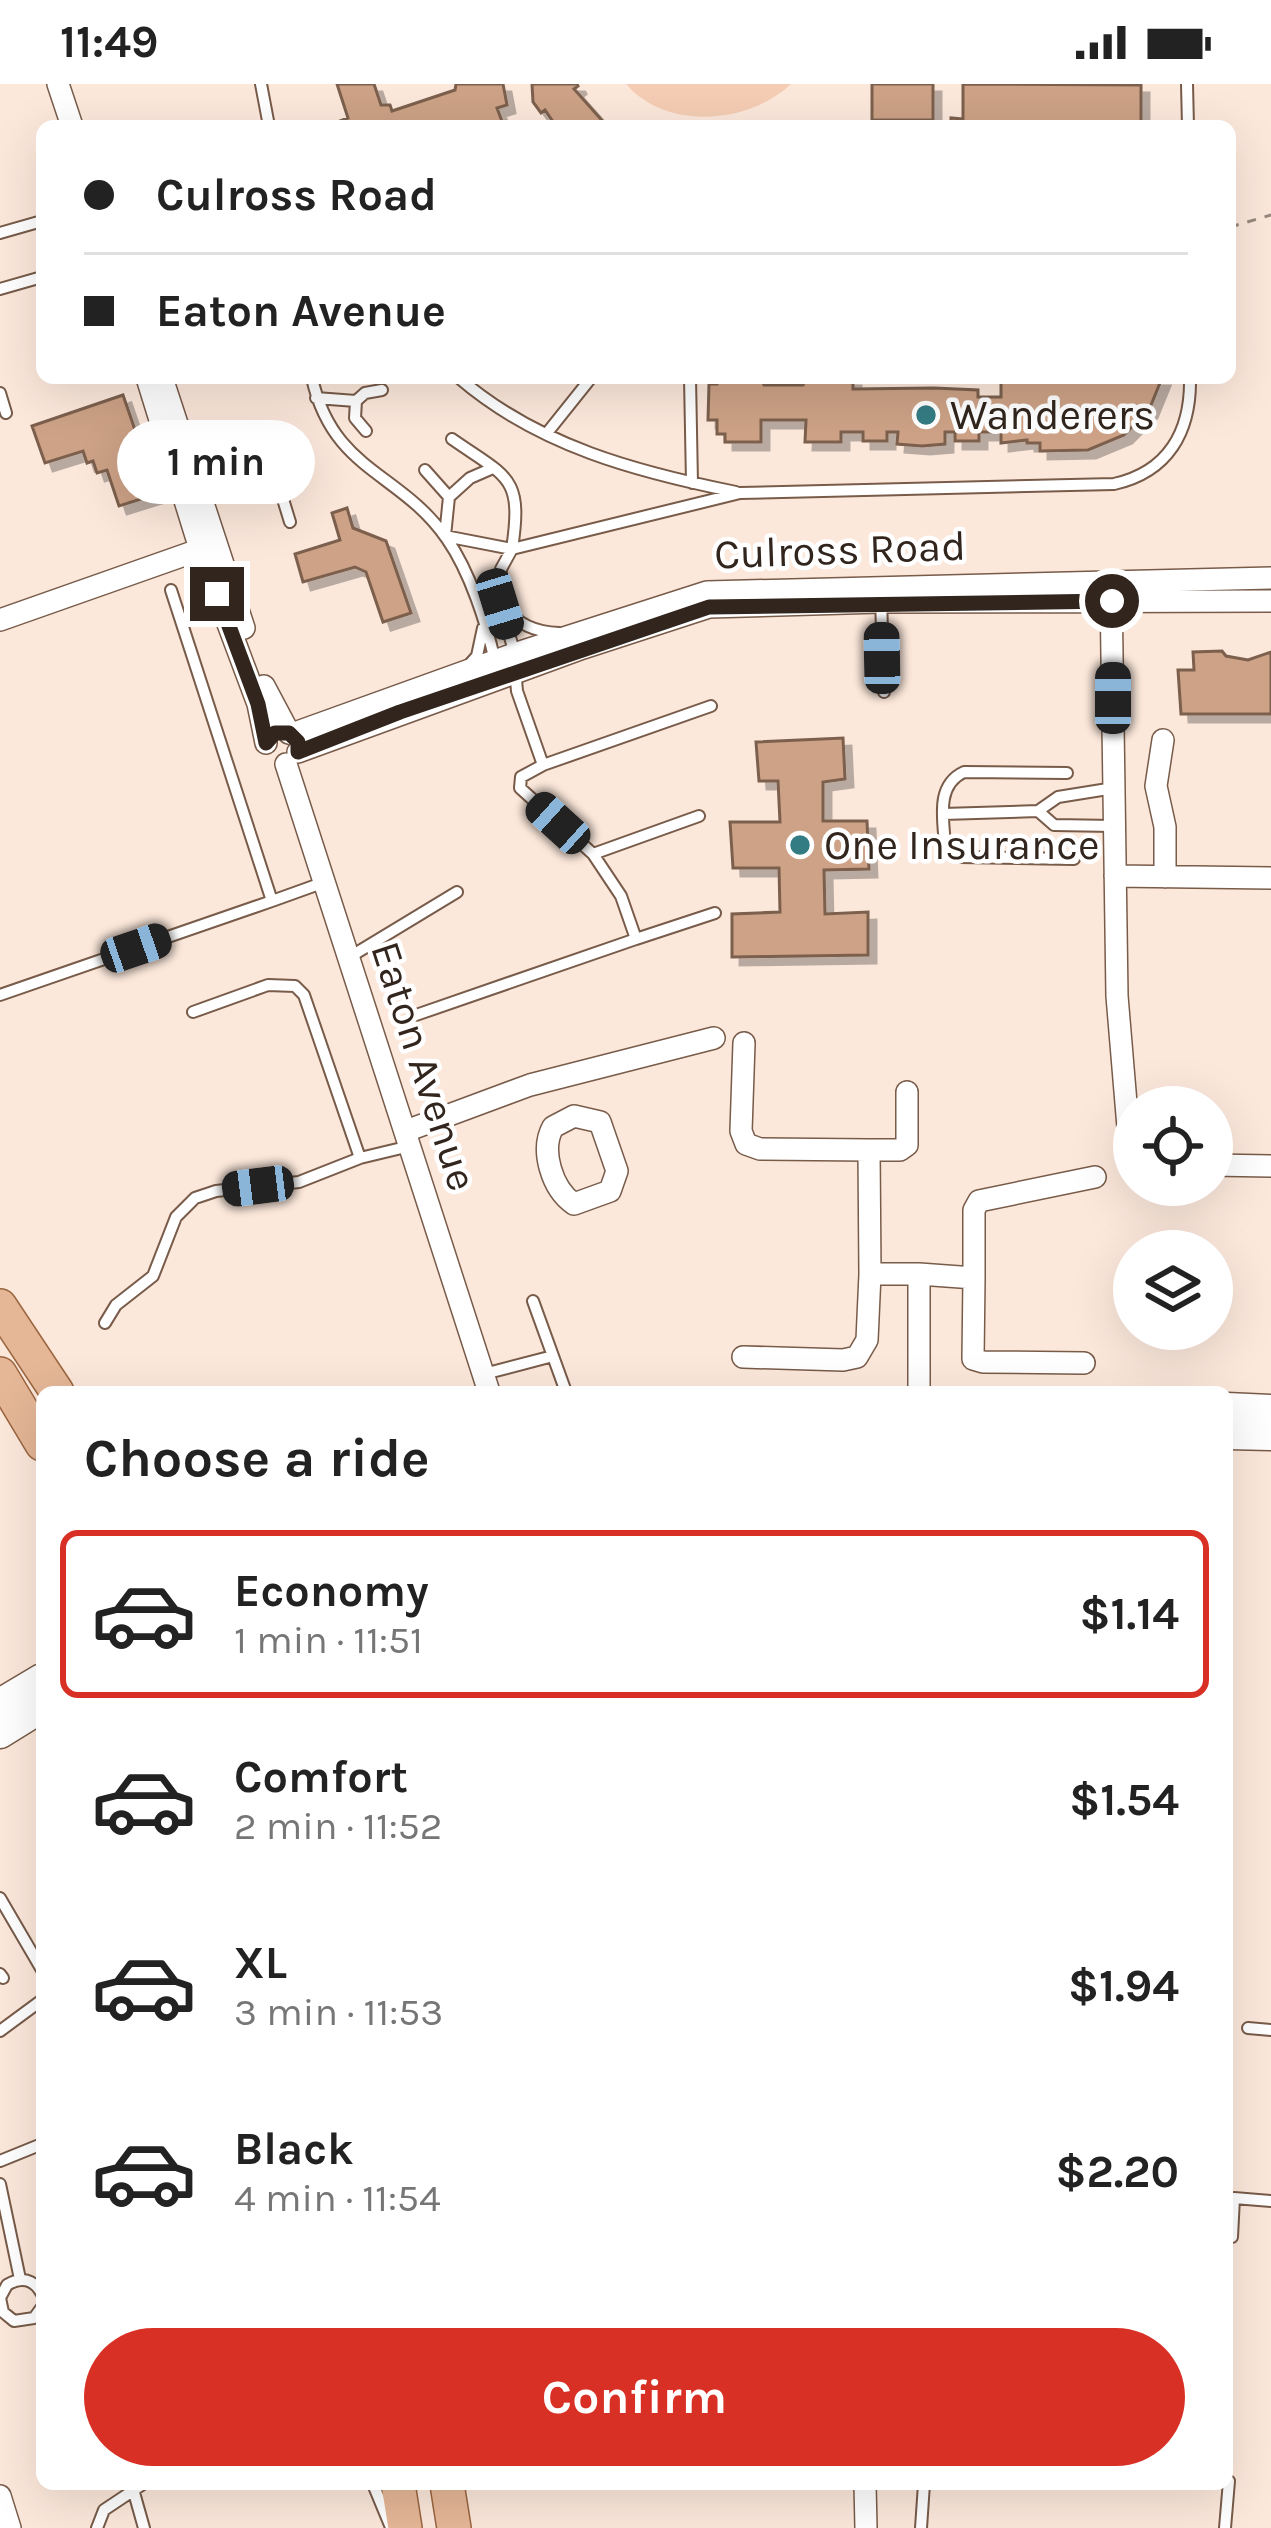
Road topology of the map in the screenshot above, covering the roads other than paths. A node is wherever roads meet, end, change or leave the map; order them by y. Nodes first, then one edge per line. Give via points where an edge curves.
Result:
1 (58, 84) edge
2 (261, 84) edge
3 (1187, 84) edge
4 (70, 120) edge
5 (270, 120) edge
6 (1188, 120) edge
7 (36, 223) edge
8 (0, 233) edge
9 (36, 279) edge
10 (0, 289) edge
11 (149, 384) edge
12 (164, 384) edge
13 (313, 384) edge
14 (466, 384) edge
15 (587, 384) edge
16 (690, 384) edge
17 (1190, 384) edge
18 (382, 390) dead end
19 (0, 393) edge
20 (316, 398) junction
21 (356, 401) junction
22 (6, 413) dead end
23 (366, 431) dead end
24 (548, 433) junction
25 (452, 439) dead end
26 (192, 467) junction
27 (493, 468) junction
28 (425, 470) dead end
29 (692, 483) junction
30 (740, 493) junction
31 (449, 496) junction
32 (290, 522) dead end
33 (445, 536) junction
34 (208, 546) junction
35 (512, 549) junction
36 (1271, 578) edge
37 (171, 590) dead end
38 (1112, 591) junction
39 (881, 594) junction
40 (1271, 601) edge
41 (500, 604) junction
42 (4, 617) edge
43 (484, 625) junction
44 (576, 634) junction
45 (509, 671) junction
46 (458, 675) junction
47 (884, 692) dead end
48 (711, 706) dead end
49 (1163, 740) dead end
50 (291, 746) junction
51 (543, 765) junction
52 (1066, 773) dead end
53 (1114, 788) junction
54 (1038, 811) junction
55 (943, 814) junction
56 (699, 816) dead end
57 (1114, 826) junction
58 (593, 854) junction
59 (1074, 859) dead end
60 (1115, 877) junction
61 (1165, 877) junction
62 (1271, 878) edge
63 (322, 883) junction
64 (457, 892) dead end
65 (272, 901) junction
66 (715, 913) dead end
67 (636, 939) junction
68 (348, 958) junction
69 (0, 995) edge
70 (193, 1012) dead end
71 (416, 1015) dead end
72 (714, 1038) dead end
73 (744, 1043) dead end
74 (564, 1076) junction
75 (1125, 1086) edge
76 (907, 1092) dead end
77 (574, 1116) dead end
78 (408, 1138) junction
79 (869, 1150) junction
80 (360, 1158) junction
81 (1233, 1165) edge
82 (1271, 1166) edge
83 (1095, 1177) dead end
84 (870, 1274) junction
85 (919, 1274) junction
86 (974, 1278) junction
87 (533, 1301) dead end
88 (0, 1306) edge
89 (105, 1323) dead end
90 (553, 1356) junction
91 (743, 1357) dead end
92 (1084, 1363) dead end
93 (0, 1374) edge
94 (486, 1383) edge
95 (53, 1386) edge
96 (564, 1386) edge
97 (919, 1386) edge
98 (1233, 1408) edge
99 (1271, 1410) edge
100 (36, 1434) edge
101 (1233, 1434) edge
102 (1271, 1435) edge
103 (36, 1683) edge
104 (0, 1704) edge
105 (36, 1711) edge
106 (0, 1733) edge
107 (0, 1898) edge
108 (36, 1960) edge
109 (36, 2005) edge
110 (1248, 2028) dead end
111 (1271, 2030) edge
112 (0, 2032) edge
113 (36, 2146) edge
114 (0, 2161) edge
115 (0, 2184) edge
116 (1271, 2201) edge
117 (1233, 2218) edge
118 (20, 2279) junction
119 (2, 2285) edge
120 (36, 2286) edge
121 (36, 2313) edge
122 (132, 2490) edge
123 (139, 2490) edge
124 (376, 2490) edge
125 (399, 2490) edge
126 (448, 2490) edge
127 (866, 2490) edge
128 (924, 2490) edge
129 (1228, 2490) edge
130 (0, 2496) edge
131 (10, 2528) edge
132 (97, 2528) edge
133 (144, 2528) edge
134 (391, 2528) edge
135 (405, 2528) edge
136 (454, 2528) edge
137 (866, 2528) edge
138 (921, 2528) edge
139 (1225, 2528) edge

1 - 4 street
2 - 5 lane
3 - 6 lane
7 - 8 lane
9 - 10 lane
11 - 34 street, Eaton Avenue
12 - 26 street, Eaton Avenue
13 - 20 lane
14 - 24 lane
15 - 24 lane
16 - 29 lane
17 - 30 lane via 1181,438 1137,479
18 - 21 lane
19 - 22 lane
20 - 21 lane
20 - 33 lane via 339,443
21 - 23 lane
24 - 29 lane via 614,464
25 - 27 lane
26 - 32 lane via 262,448
26 - 34 street, Eaton Avenue
27 - 31 lane
27 - 35 lane via 517,497
28 - 31 lane
29 - 30 lane
30 - 35 lane
31 - 33 lane
33 - 35 lane
33 - 43 lane
34 - 42 street
34 - 50 street, Eaton Avenue
34 - 50 street, Eaton Avenue via 268,757
35 - 41 lane via 501,568
36 - 38 street, Culross Road
37 - 65 lane
38 - 39 street, Culross Road
38 - 40 street, Culross Road
38 - 53 street
39 - 44 street, Culross Road via 718,590
39 - 45 street, Culross Road via 709,607
39 - 47 lane
41 - 44 lane via 541,632
41 - 45 lane
43 - 45 lane
43 - 46 lane via 477,656
44 - 45 street, Culross Road
45 - 46 street, Culross Road
45 - 50 street, Culross Road
45 - 51 lane
46 - 50 street, Culross Road
48 - 51 lane
49 - 61 street via 1156,786
50 - 63 street, Eaton Avenue
51 - 58 lane via 521,777 520,788
52 - 55 lane via 964,772 946,785
53 - 54 lane via 1058,796
53 - 57 street
54 - 55 lane
54 - 57 lane via 1054,824
55 - 59 lane via 945,844 961,857
56 - 58 lane
57 - 60 street
58 - 67 lane via 621,896
60 - 61 street
60 - 75 street
61 - 62 street
63 - 65 lane
63 - 68 street, Eaton Avenue
64 - 68 lane
65 - 69 lane
66 - 67 lane
67 - 71 lane
68 - 78 street, Eaton Avenue
70 - 80 lane via 268,986 295,986
72 - 74 street
73 - 79 street via 746,1144
74 - 77 street
74 - 78 street
76 - 79 street via 907,1145
78 - 80 lane
78 - 94 street, Eaton Avenue
79 - 84 street
80 - 89 lane via 299,1182 195,1198 176,1216 153,1276
81 - 82 street
83 - 86 street via 979,1201
84 - 85 street
84 - 91 street via 867,1340 857,1357
85 - 86 street
85 - 97 street
86 - 92 street via 973,1359
87 - 90 lane
88 - 95 main road
90 - 94 lane
90 - 96 lane
93 - 100 main road
98 - 99 street
101 - 102 street
103 - 104 street
105 - 106 street
107 - 108 lane
109 - 112 lane
110 - 111 lane
113 - 114 lane
115 - 118 lane
116 - 117 lane via 1234,2198
118 - 119 lane
118 - 120 lane
119 - 121 lane via 8,2317 22,2322
122 - 132 lane via 104,2510
123 - 133 lane
124 - 134 lane
125 - 135 main road
126 - 136 main road
127 - 137 street
128 - 138 lane
129 - 139 lane
130 - 131 street

